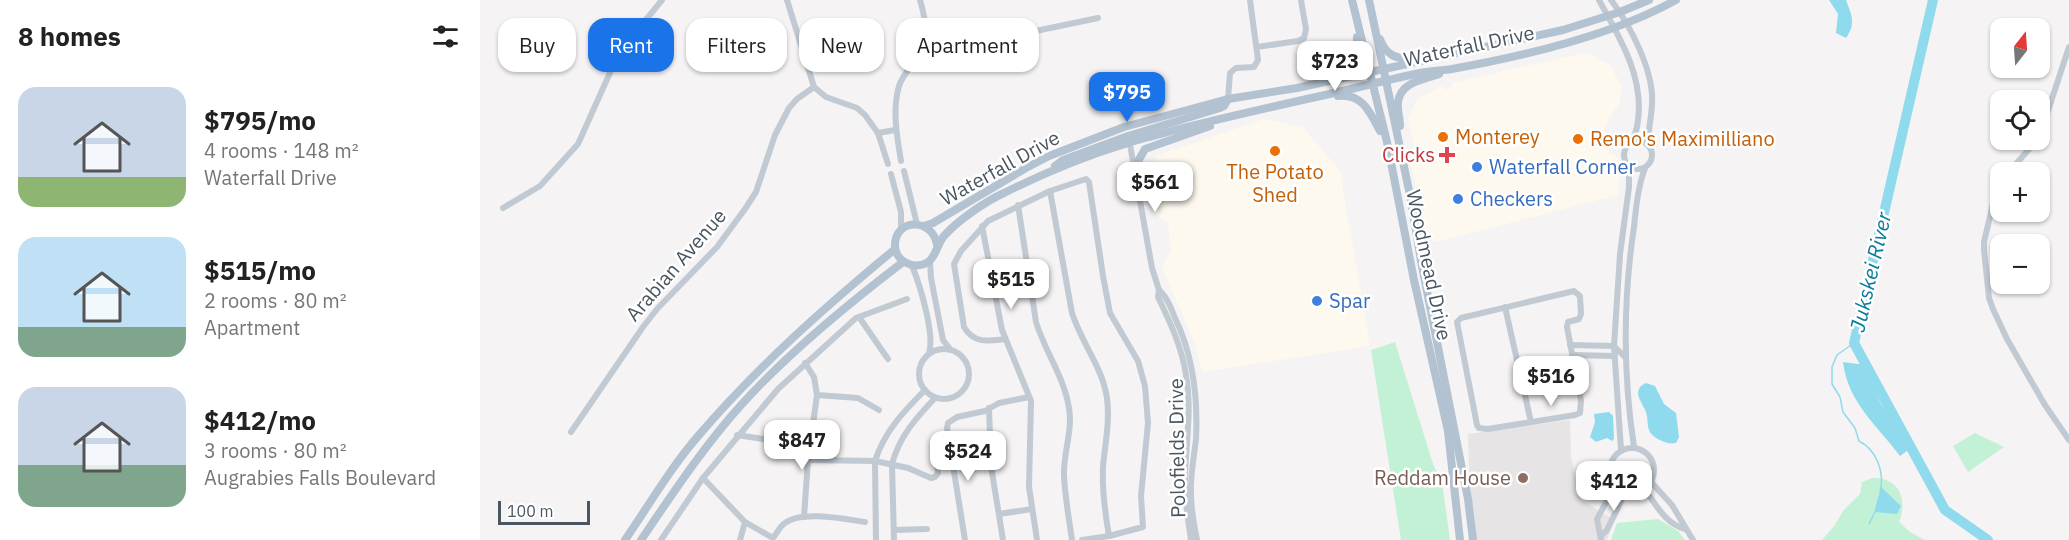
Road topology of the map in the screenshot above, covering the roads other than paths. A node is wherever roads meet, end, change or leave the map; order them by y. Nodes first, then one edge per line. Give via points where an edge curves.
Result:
1 (662, 0) edge
2 (787, 0) edge
3 (920, 0) edge
4 (1250, 0) edge
5 (1301, 0) edge
6 (1352, 0) edge
7 (1369, 0) edge
8 (1599, 0) edge
9 (1611, 0) edge
10 (1649, 0) edge
11 (1676, 0) edge
12 (1620, 12) junction
13 (1607, 16) junction
14 (924, 18) edge
15 (1098, 18) dead end
16 (1626, 22) junction
17 (1613, 28) junction
18 (1039, 30) edge
19 (1257, 47) junction
20 (2069, 47) edge
21 (1432, 58) junction
22 (1382, 69) junction
23 (1452, 69) junction
24 (905, 72) edge
25 (1368, 72) junction
26 (1385, 81) junction
27 (1372, 84) junction
28 (814, 87) junction
29 (1297, 88) junction
30 (1317, 97) junction
31 (1228, 99) junction
32 (2050, 105) edge
33 (1227, 116) junction
34 (1125, 127) junction
35 (895, 130) junction
36 (878, 133) junction
37 (1129, 139) junction
38 (1399, 140) junction
39 (1387, 142) junction
40 (1631, 142) junction
41 (1648, 145) junction
42 (2028, 150) edge
43 (901, 161) dead end
44 (2018, 162) edge
45 (888, 164) dead end
46 (1629, 166) junction
47 (1645, 168) junction
48 (904, 171) dead end
49 (891, 174) dead end
50 (1137, 176) junction
51 (907, 185) junction
52 (895, 188) junction
53 (1050, 191) junction
54 (1018, 205) junction
55 (503, 208) dead end
56 (1990, 220) edge
57 (921, 225) junction
58 (982, 226) junction
59 (901, 230) junction
60 (937, 245) junction
61 (895, 249) junction
62 (930, 261) junction
63 (903, 262) junction
64 (912, 266) junction
65 (907, 298) dead end
66 (1505, 307) junction
67 (859, 316) junction
68 (1005, 339) junction
69 (1625, 344) junction
70 (1570, 345) junction
71 (950, 349) junction
72 (1615, 351) junction
73 (928, 353) junction
74 (1572, 355) junction
75 (1625, 357) junction
76 (888, 359) dead end
77 (805, 363) junction
78 (925, 390) junction
79 (817, 395) junction
80 (1029, 397) junction
81 (935, 398) junction
82 (989, 408) junction
83 (879, 410) dead end
84 (1531, 422) junction
85 (571, 432) dead end
86 (737, 435) junction
87 (2069, 440) edge
88 (1634, 447) junction
89 (1621, 450) junction
90 (936, 456) dead end
91 (808, 460) junction
92 (875, 461) junction
93 (892, 464) junction
94 (704, 478) junction
95 (1651, 482) junction
96 (1615, 486) junction
97 (1644, 489) junction
98 (1626, 491) junction
99 (1032, 509) junction
100 (999, 514) junction
101 (804, 517) junction
102 (745, 522) junction
103 (865, 522) dead end
104 (927, 529) dead end
105 (1685, 529) junction
106 (894, 530) junction
107 (1109, 536) junction
108 (1601, 538) edge
109 (774, 539) edge
110 (625, 540) edge
111 (641, 540) edge
112 (661, 540) edge
113 (740, 540) edge
114 (876, 540) edge
115 (894, 540) edge
116 (965, 540) edge
117 (1003, 540) edge
118 (1037, 540) edge
119 (1072, 540) edge
120 (1082, 540) edge
121 (1193, 540) edge
122 (1461, 540) edge
123 (1473, 540) edge
124 (1693, 540) edge

1 - 55 street via 613,66 579,144 540,186
2 - 28 street
3 - 14 street
4 - 19 street
5 - 19 street via 1304,38
6 - 25 main road, Woodmead Drive
6 - 29 main road via 1357,31 1354,61 1344,71
7 - 21 main road via 1386,51 1398,58
7 - 22 main road, Woodmead Drive
8 - 13 street
9 - 12 street
10 - 12 main road, Waterfall Drive
11 - 16 main road, Waterfall Drive
12 - 13 main road, Waterfall Drive
12 - 16 street
13 - 17 street
13 - 21 main road, Waterfall Drive via 1563,30
15 - 18 street
16 - 17 main road, Waterfall Drive
16 - 41 street via 1651,88
17 - 23 main road, Waterfall Drive
17 - 40 street via 1638,88 1639,114
19 - 31 street via 1255,66 1236,68 1230,73
20 - 32 street
21 - 22 main road, Waterfall Drive
22 - 25 main road, Waterfall Drive
22 - 26 main road, Woodmead Drive
23 - 26 main road, Waterfall Drive
23 - 38 main road via 1403,89 1398,101
24 - 35 street via 898,89
25 - 27 main road, Woodmead Drive
25 - 29 main road, Waterfall Drive
26 - 27 main road, Waterfall Drive
26 - 38 main road, Woodmead Drive
27 - 30 main road, Waterfall Drive
27 - 39 main road, Woodmead Drive
28 - 36 street via 826,97 860,111
28 - 85 street, Arabian Avenue via 789,108 775,135 756,192 745,209 713,252 657,309
29 - 31 main road, Waterfall Drive
30 - 33 main road, Waterfall Drive
30 - 39 main road via 1344,95 1361,101
31 - 34 main road, Waterfall Drive
31 - 37 main road via 1220,108
33 - 37 main road, Waterfall Drive
33 - 50 main road via 1219,123 1145,149 1139,157
34 - 37 street, Polofields Drive
34 - 57 main road, Waterfall Drive via 1049,156 933,223
35 - 36 street
35 - 43 street
36 - 45 street
37 - 50 street, Polofields Drive
37 - 60 main road, Waterfall Drive via 999,195 957,224
38 - 123 main road, Woodmead Drive
39 - 122 main road, Woodmead Drive via 1449,431
40 - 41 street
40 - 46 street via 1624,153
41 - 47 street via 1653,156
42 - 44 street
46 - 47 street
46 - 72 street
47 - 69 street via 1631,246
48 - 51 street
49 - 52 street
50 - 121 street, Polofields Drive via 1158,297 1179,345 1186,374 1189,431 1184,478
51 - 52 street
51 - 57 street
52 - 59 street
53 - 54 street
53 - 107 street via 1072,313 1098,366 1106,395 1108,435 1103,484
53 - 107 street via 1084,178 1089,182 1110,313 1138,361 1145,386 1148,423 1141,496 1144,525
54 - 58 street
54 - 119 street via 1036,322 1060,374 1069,406 1071,426 1064,476
56 - 87 street via 1984,250 1991,304 2007,339
57 - 59 main road
57 - 60 main road via 933,234
58 - 68 street
58 - 68 street via 954,264 964,327 976,340
59 - 61 main road
60 - 62 main road
61 - 63 main road
61 - 110 main road via 755,372 670,472
62 - 64 main road
62 - 71 street via 941,331 944,344
63 - 64 main road
63 - 111 main road via 829,322 743,403
64 - 73 street via 919,281 931,341
65 - 67 street
66 - 70 street via 1576,291 1581,314 1567,324
66 - 84 street
66 - 84 street via 1461,318 1456,325 1477,425 1488,429
67 - 76 street
67 - 77 street
68 - 80 street
69 - 72 street
69 - 75 street
70 - 72 street
70 - 74 street
71 - 73 street
71 - 81 street via 968,364 967,386 950,399
72 - 74 street
72 - 75 street
72 - 89 street
73 - 78 street via 919,368 919,380
74 - 84 street via 1581,411
75 - 88 street
77 - 79 street via 814,377
77 - 86 street
78 - 81 street
78 - 92 street via 885,437
79 - 83 street via 858,398
79 - 91 street
80 - 82 street
80 - 99 street
81 - 93 street via 897,446
82 - 100 street via 991,466
82 - 116 street via 951,419 947,425
86 - 91 street via 763,439
86 - 94 street
88 - 89 street
88 - 95 street via 1643,450 1654,464
89 - 96 street via 1609,467
90 - 93 street via 938,473 934,477
91 - 92 street
91 - 101 street
92 - 93 street
92 - 114 street
93 - 106 street
94 - 102 street
94 - 112 street
95 - 97 street
95 - 105 street via 1672,505
96 - 98 street
96 - 108 street via 1597,519
97 - 98 street
97 - 105 street via 1666,520
98 - 108 street
99 - 100 street
99 - 118 street
100 - 117 street
101 - 103 street
101 - 109 street via 786,522
102 - 109 street
102 - 113 street
104 - 106 street
105 - 124 street
106 - 115 street
107 - 120 street

